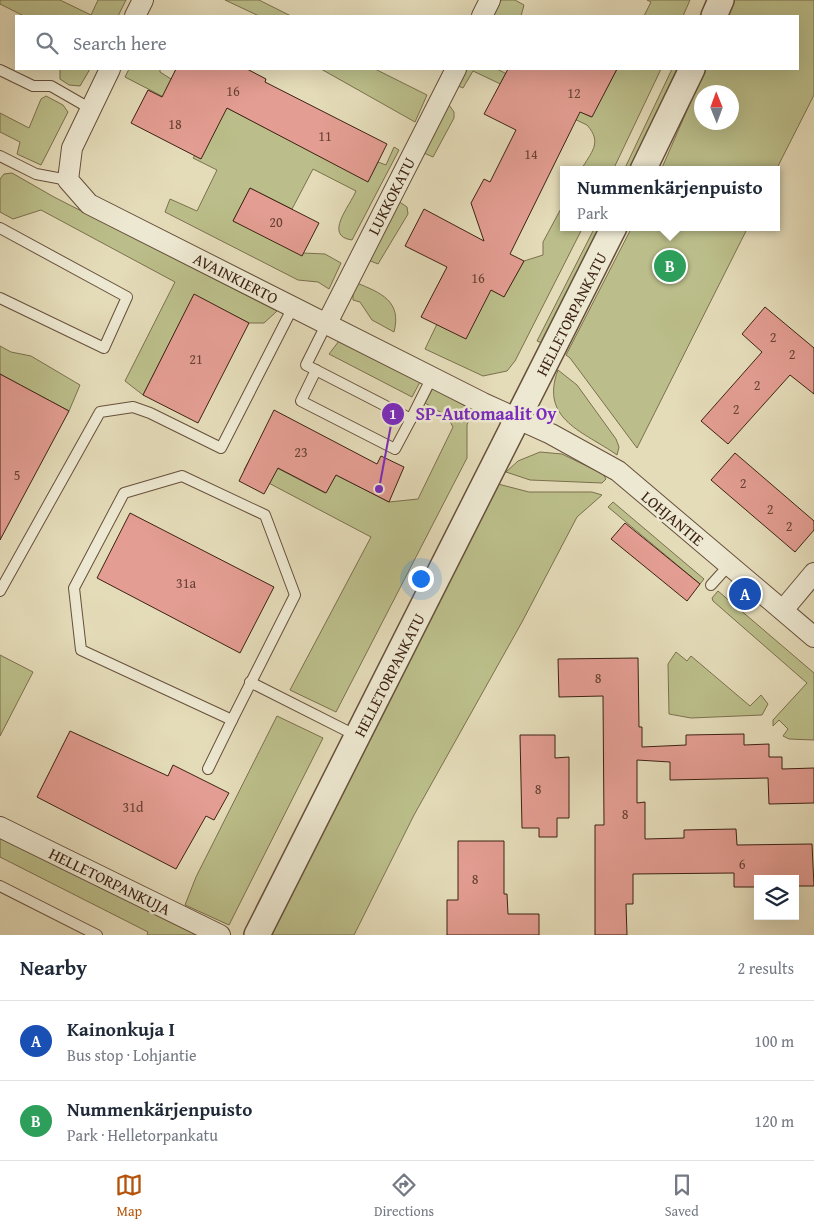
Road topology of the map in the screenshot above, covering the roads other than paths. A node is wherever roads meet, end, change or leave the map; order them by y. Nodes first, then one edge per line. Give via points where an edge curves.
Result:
1 (143, 0) edge
2 (490, 0) edge
3 (721, 0) edge
4 (136, 15) edge
5 (482, 15) edge
6 (714, 15) edge
7 (0, 70) edge
8 (110, 70) edge
9 (455, 70) edge
10 (692, 70) edge
11 (90, 109) junction
12 (0, 156) edge
13 (645, 166) edge
14 (68, 180) junction
15 (0, 228) edge
16 (612, 231) edge
17 (0, 298) edge
18 (293, 307) junction
19 (326, 323) junction
20 (316, 370) junction
21 (432, 377) junction
22 (411, 419) junction
23 (519, 419) junction
24 (729, 564) junction
25 (814, 573) edge
26 (711, 585) dead end
27 (0, 590) edge
28 (783, 610) junction
29 (814, 636) edge
30 (250, 682) junction
31 (232, 720) junction
32 (358, 737) junction
33 (208, 769) dead end
34 (0, 827) edge
35 (0, 886) edge
36 (97, 935) edge
37 (220, 935) edge
38 (257, 935) edge

1 - 4 street
2 - 5 street
3 - 6 street
7 - 11 lane via 33,86 51,86
8 - 11 street
9 - 19 street, LUKKOKATU
10 - 13 street
11 - 14 street via 72,148
12 - 14 lane via 36,174
14 - 18 street, AVAINKIERTO via 89,204
15 - 17 lane via 127,297 104,348
16 - 23 street, HELLETORPANKATU
18 - 19 street, AVAINKIERTO
18 - 27 lane via 221,448 132,407 100,412
19 - 20 lane via 306,365
19 - 21 street, AVAINKIERTO
20 - 22 lane
20 - 22 lane via 301,401 395,449
21 - 22 lane
21 - 23 street, AVAINKIERTO
23 - 24 street, LOHJANTIE via 618,471
23 - 32 street, HELLETORPANKATU
24 - 26 lane
24 - 28 street, LOHJANTIE
25 - 28 street
28 - 29 street, LOHJANTIE
30 - 31 lane
30 - 31 lane via 294,595 265,515 182,476 124,493 74,588 81,650
30 - 32 lane
31 - 33 lane
32 - 38 street, HELLETORPANKATU
34 - 37 street, HELLETORPANKUJA
35 - 36 lane

